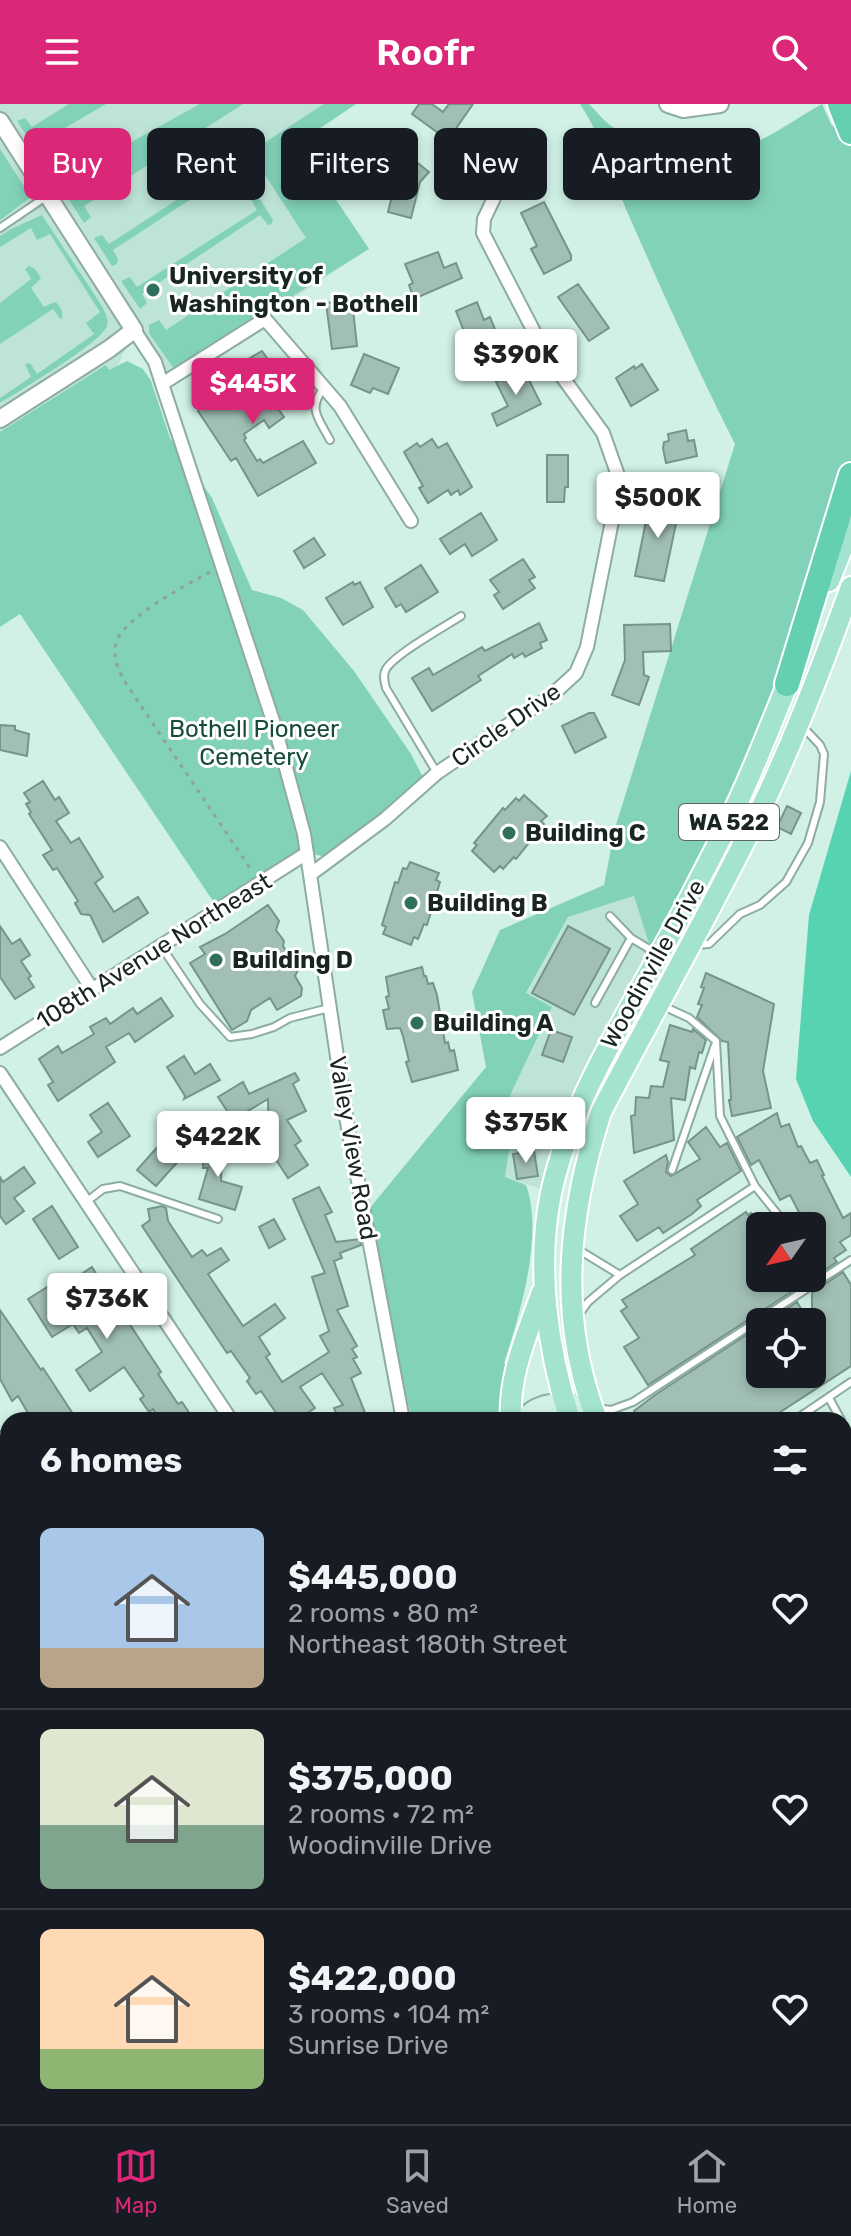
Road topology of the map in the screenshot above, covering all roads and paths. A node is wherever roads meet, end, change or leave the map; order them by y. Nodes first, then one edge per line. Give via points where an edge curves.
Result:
1 (668, 104) edge
2 (720, 104) edge
3 (0, 121) edge
4 (24, 159) edge
5 (40, 200) edge
6 (50, 200) edge
7 (493, 200) edge
8 (0, 228) edge
9 (134, 330) junction
10 (162, 384) junction
11 (324, 388) junction
12 (0, 419) edge
13 (330, 440) dead end
14 (851, 475) edge
15 (411, 521) dead end
16 (851, 526) edge
17 (221, 565) junction
18 (851, 587) edge
19 (461, 616) dead end
20 (787, 684) junction
21 (799, 723) junction
22 (437, 773) junction
23 (0, 847) edge
24 (307, 853) junction
25 (311, 874) junction
26 (260, 884) junction
27 (610, 916) dead end
28 (631, 938) junction
29 (691, 945) junction
30 (161, 946) junction
31 (659, 955) junction
32 (92, 989) junction
33 (595, 1003) dead end
34 (659, 1004) junction
35 (329, 1008) junction
36 (716, 1041) junction
37 (0, 1048) edge
38 (0, 1073) edge
39 (672, 1170) dead end
40 (755, 1186) junction
41 (86, 1202) junction
42 (776, 1212) edge
43 (218, 1219) dead end
44 (573, 1245) junction
45 (851, 1260) edge
46 (620, 1275) junction
47 (545, 1284) junction
48 (574, 1323) junction
49 (851, 1382) edge
50 (829, 1398) junction
51 (567, 1411) edge
52 (226, 1412) edge
53 (401, 1412) edge
54 (511, 1412) edge
55 (530, 1412) edge
56 (595, 1412) edge
57 (603, 1412) edge
58 (807, 1412) edge
59 (837, 1412) edge

1 - 2 street via 683,109
3 - 4 street
5 - 8 lane
6 - 9 street
7 - 22 street, Circle Drive via 483,233 545,353 603,433 620,481 587,647 576,673
9 - 10 street, Valley View Road
9 - 12 street
10 - 11 street via 265,319
10 - 17 street, Valley View Road
11 - 13 lane via 314,409
11 - 15 street
14 - 20 highway
16 - 20 main road, Woodinville Drive / WA 522
17 - 24 street, Valley View Road via 274,724
17 - 26 path via 132,622 120,633 115,657 127,685
18 - 21 main road, Woodinville Drive / WA 522
19 - 22 lane via 397,659 383,678
20 - 31 main road, Woodinville Drive / WA 522 via 740,798
21 - 29 main road, Woodinville Drive / WA 522
21 - 29 lane via 824,754 820,802 808,843 786,882 760,905 740,914 709,944
22 - 25 street, Circle Drive
23 - 32 street
24 - 25 street, Valley View Road
24 - 26 street, 108th Avenue Northeast
25 - 35 street, Valley View Road
26 - 30 street, 108th Avenue Northeast
27 - 28 lane
28 - 31 lane
28 - 33 lane
29 - 34 main road, Woodinville Drive / WA 522
30 - 32 street, 108th Avenue Northeast
30 - 35 lane via 230,1037
31 - 47 main road, Woodinville Drive / WA 522 via 606,1047 572,1123 551,1192
32 - 37 street, 108th Avenue Northeast
34 - 36 lane via 689,1018
34 - 44 main road, Woodinville Drive / WA 522 via 601,1112 582,1177
35 - 53 street, Valley View Road
36 - 39 lane
36 - 40 lane via 720,1116
38 - 41 street
40 - 42 lane
40 - 46 lane
41 - 43 lane via 103,1189 120,1186
41 - 52 street
44 - 46 lane
44 - 48 main road, Woodinville Drive / WA 522
45 - 57 lane via 633,1402
46 - 48 lane via 588,1302
47 - 51 main road, Woodinville Drive / WA 522
47 - 54 main road via 516,1367
48 - 56 main road, Woodinville Drive / WA 522
49 - 50 lane
50 - 58 lane
50 - 59 lane
51 - 55 main road

